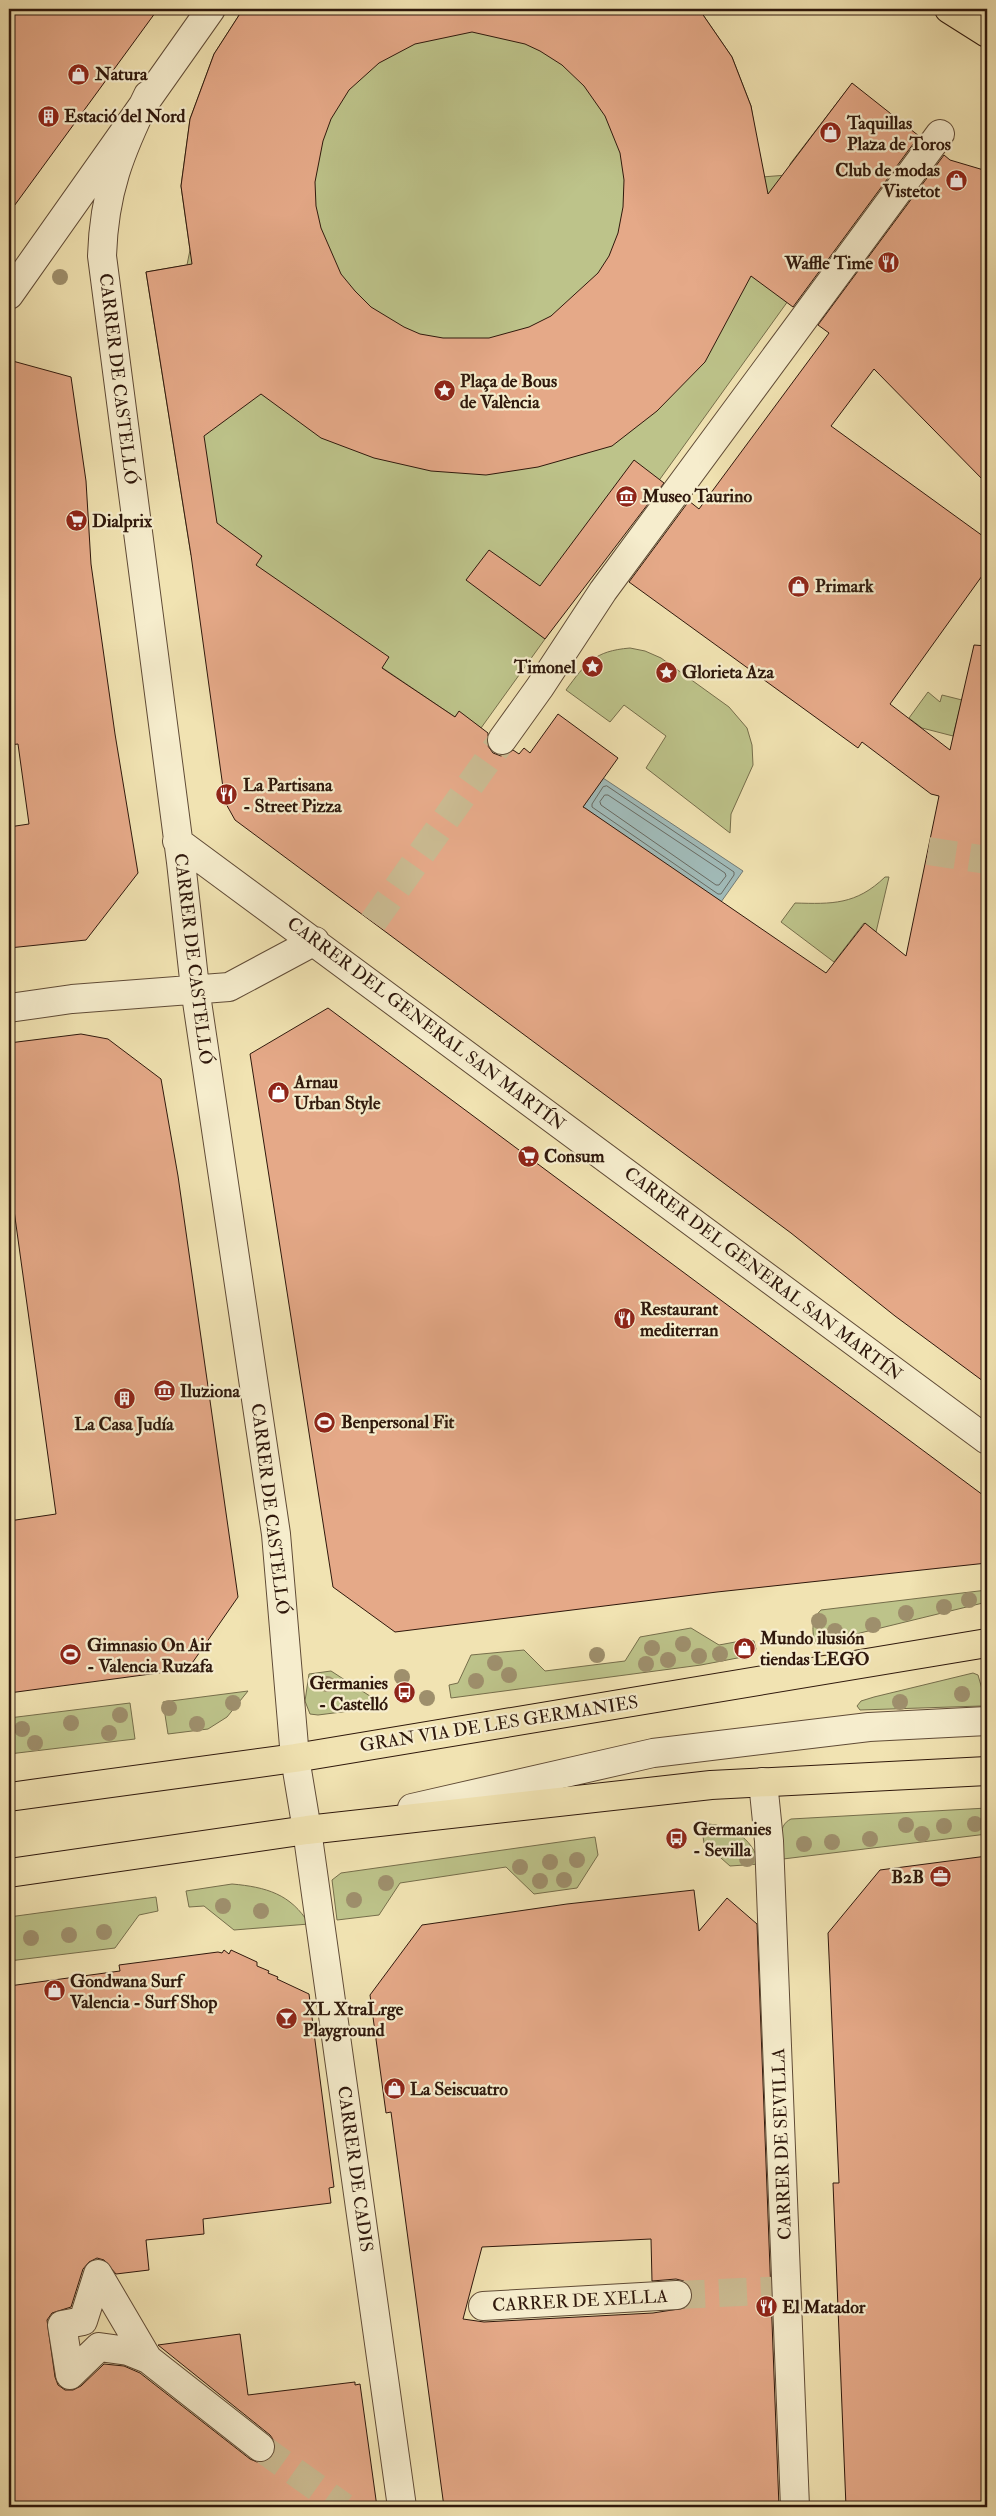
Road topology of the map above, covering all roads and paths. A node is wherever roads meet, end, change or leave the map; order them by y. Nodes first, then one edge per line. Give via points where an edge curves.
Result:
1 (211, 9) edge
2 (948, 9) edge
3 (987, 33) edge
4 (148, 95) junction
5 (940, 134) dead end
6 (9, 295) edge
7 (502, 740) tunnel mouth
8 (177, 841) junction
9 (315, 941) junction
10 (194, 988) junction
11 (9, 1008) edge
12 (987, 1440) edge
13 (987, 1643) edge
14 (987, 1721) edge
15 (295, 1758) junction
16 (987, 1771) edge
17 (763, 1782) junction
18 (9, 1796) edge
19 (308, 1830) junction
20 (9, 1873) edge
21 (677, 2295) tunnel mouth
22 (483, 2306) dead end
23 (148, 2359) dead end
24 (260, 2447) tunnel mouth
25 (402, 2507) edge
26 (794, 2507) edge

1 - 4 street
2 - 3 main road
4 - 6 street
4 - 8 street, CARRER DE CASTELLÓ via 115,168 107,202 102,256
5 - 7 street via 603,591
8 - 9 street, CARRER DEL GENERAL SAN MARTÍN
8 - 10 street, CARRER DE CASTELLÓ
9 - 10 street via 229,987
9 - 12 street, CARRER DEL GENERAL SAN MARTÍN
10 - 11 street
10 - 15 street, CARRER DE CASTELLÓ via 276,1534
13 - 15 main road, GRAN VIA DE LES GERMANIES
14 - 19 street via 869,1727 653,1753
15 - 18 main road, GRAN VIA DE LES GERMANIES
15 - 19 street, CARRER DE CASTELLÓ
16 - 17 main road
17 - 19 main road via 711,1784
17 - 26 street, CARRER DE SEVILLA via 769,1841
19 - 20 main road
19 - 25 street, CARRER DE CADIS
21 - 22 street, CARRER DE XELLA
23 - 24 street

